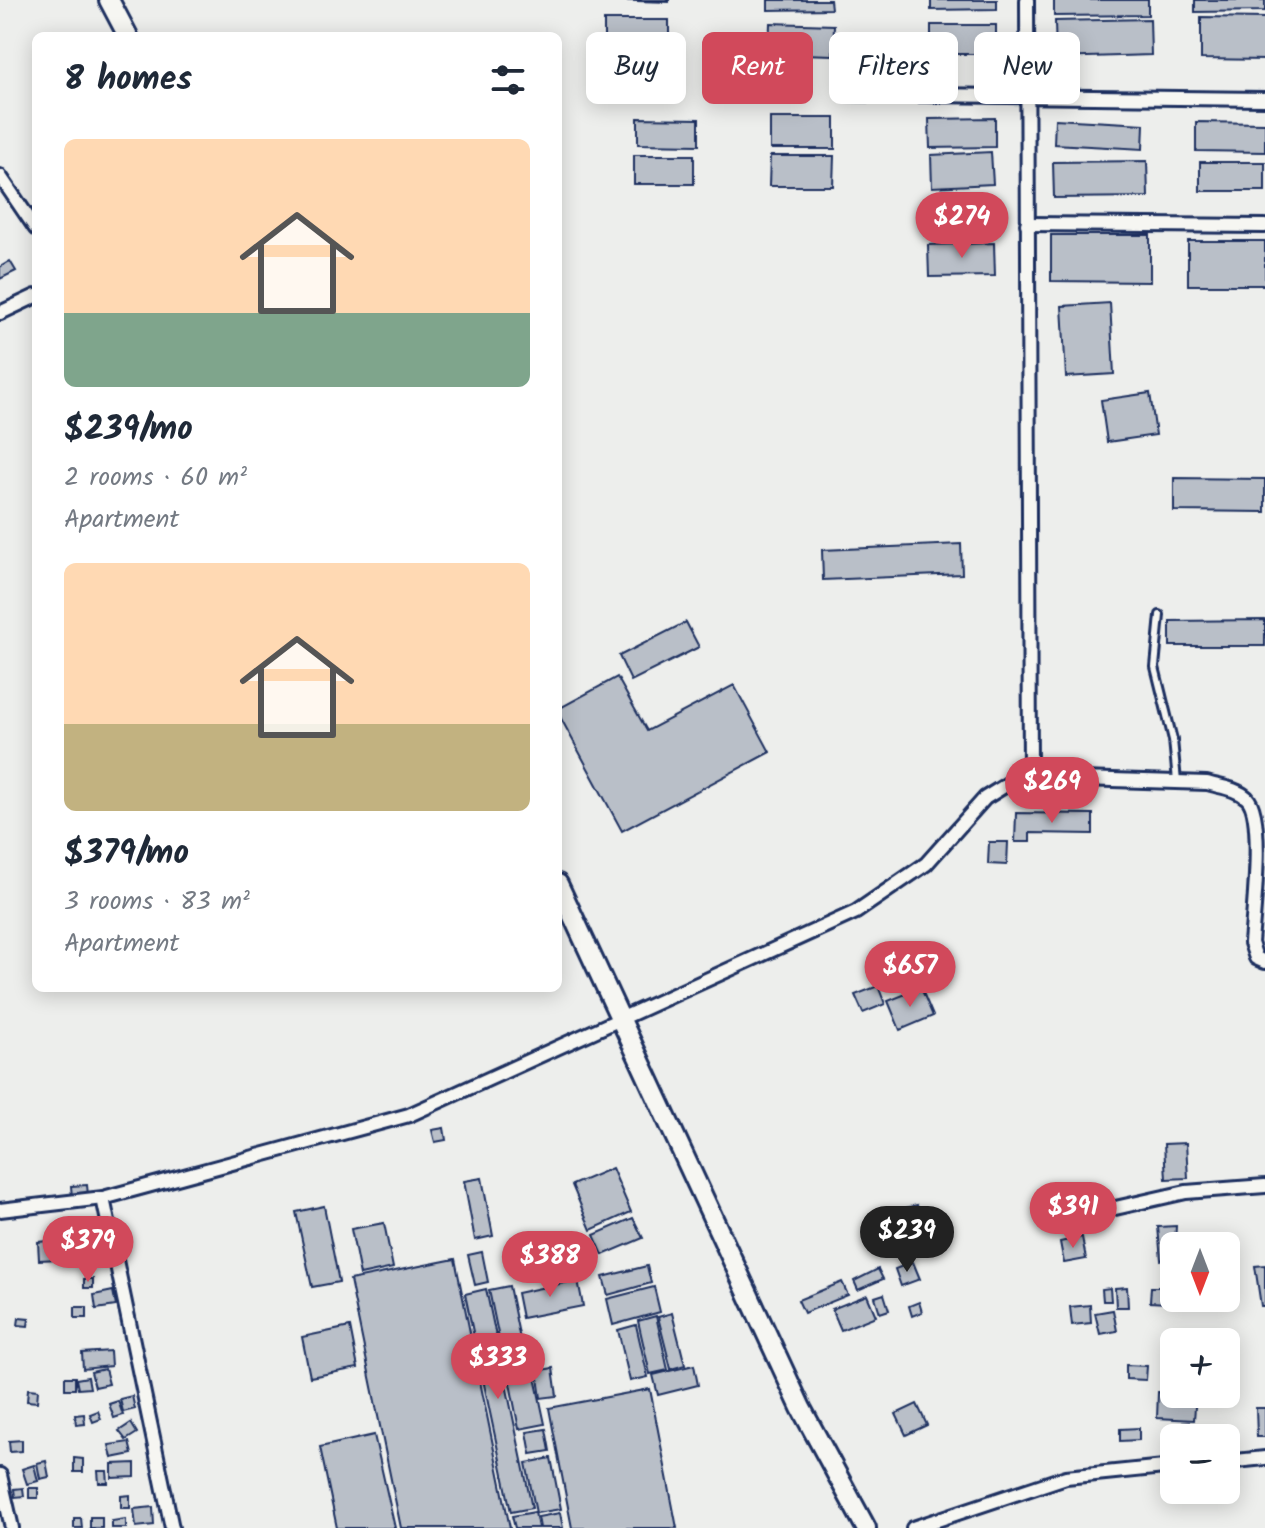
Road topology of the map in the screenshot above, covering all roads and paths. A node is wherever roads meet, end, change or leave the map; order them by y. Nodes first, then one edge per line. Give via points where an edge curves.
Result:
1 (109, 0) edge
2 (1027, 0) edge
3 (126, 32) edge
4 (1027, 32) edge
5 (1080, 96) edge
6 (1265, 99) edge
7 (1027, 104) edge
8 (0, 176) edge
9 (32, 223) edge
10 (1027, 224) junction
11 (1265, 226) edge
12 (32, 298) edge
13 (0, 313) edge
14 (1160, 615) dead end
15 (1030, 775) junction
16 (1177, 782) junction
17 (1260, 885) edge
18 (562, 893) edge
19 (1265, 962) edge
20 (619, 1017) junction
21 (1265, 1186) edge
22 (103, 1198) junction
23 (0, 1210) edge
24 (1102, 1211) dead end
25 (1265, 1458) edge
26 (1240, 1461) edge
27 (1160, 1467) edge
28 (0, 1475) edge
29 (12, 1528) edge
30 (172, 1528) edge
31 (866, 1528) edge
32 (913, 1528) edge

1 - 3 main road
2 - 4 street
5 - 6 street
7 - 10 street
8 - 9 street
10 - 11 street
10 - 15 street
12 - 13 street
14 - 16 lane via 1155,667
15 - 16 street
15 - 20 street via 1000,786 926,864 856,912
16 - 17 street via 1207,783 1249,799 1258,820
17 - 19 street via 1251,943 1256,958
18 - 20 main road
20 - 22 street via 409,1115
20 - 31 main road via 801,1408
21 - 24 street via 1186,1192
22 - 23 street
22 - 30 street
25 - 26 street
27 - 32 street via 1066,1477
28 - 29 street

